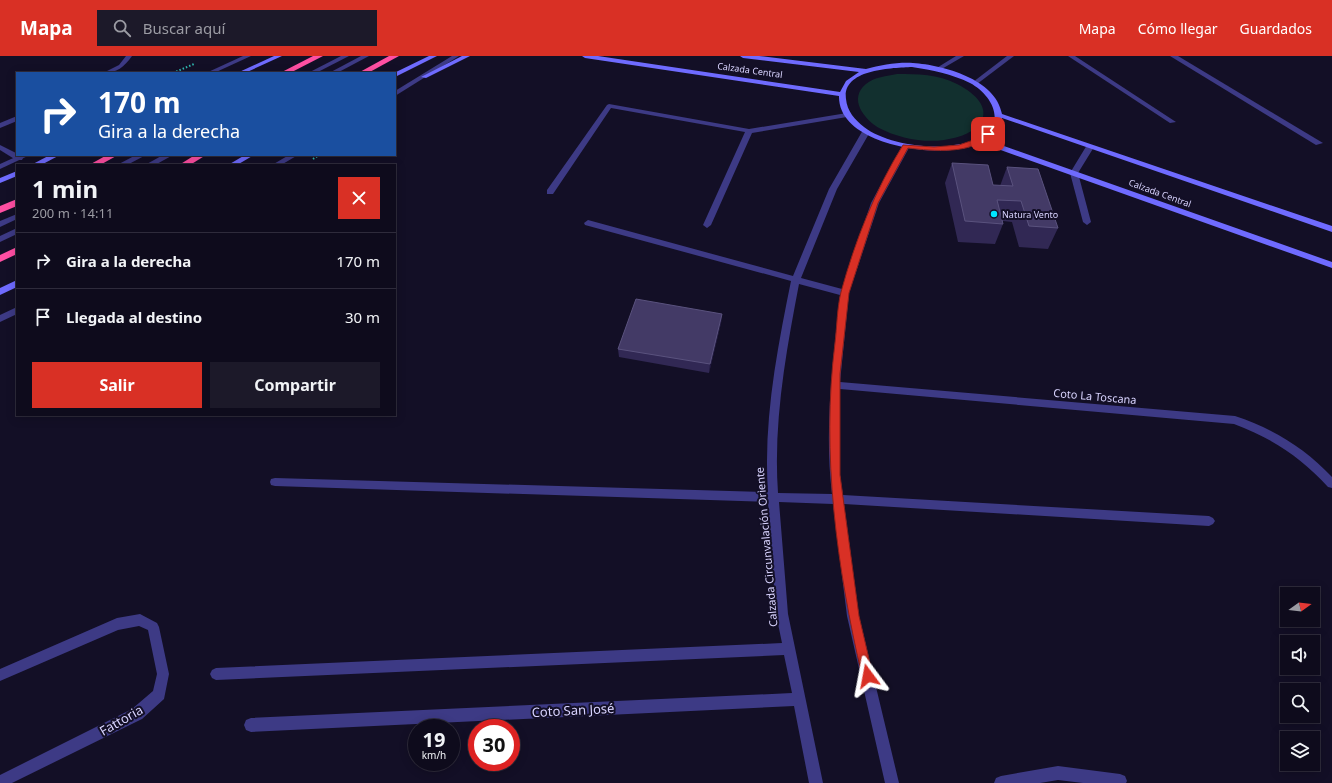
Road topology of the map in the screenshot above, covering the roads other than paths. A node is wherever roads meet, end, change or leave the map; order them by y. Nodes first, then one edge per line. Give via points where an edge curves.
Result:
1 (129, 56) edge
2 (248, 56) edge
3 (279, 56) edge
4 (319, 56) edge
5 (346, 56) edge
6 (366, 56) edge
7 (395, 56) edge
8 (434, 56) edge
9 (456, 56) edge
10 (467, 56) edge
11 (585, 56) edge
12 (743, 56) edge
13 (961, 56) edge
14 (1011, 56) edge
15 (1071, 56) edge
16 (1173, 56) edge
17 (938, 69) junction
18 (866, 71) junction
19 (108, 72) edge
20 (211, 72) edge
21 (242, 72) edge
22 (286, 72) edge
23 (313, 72) edge
24 (334, 72) edge
25 (364, 72) edge
26 (396, 75) edge
27 (424, 77) junction
28 (975, 83) junction
29 (396, 93) edge
30 (841, 94) junction
31 (847, 115) junction
32 (999, 115) junction
33 (16, 118) edge
34 (1172, 122) dead end
35 (0, 126) edge
36 (750, 131) junction
37 (866, 132) junction
38 (982, 140) junction
39 (1319, 143) dead end
40 (906, 146) junction
41 (0, 147) edge
42 (1090, 147) junction
43 (16, 154) edge
44 (54, 156) edge
45 (112, 156) edge
46 (140, 156) edge
47 (167, 156) edge
48 (200, 156) edge
49 (248, 156) edge
50 (252, 156) edge
51 (292, 156) edge
52 (22, 157) edge
53 (36, 164) edge
54 (95, 164) edge
55 (123, 164) edge
56 (151, 164) edge
57 (185, 164) edge
58 (234, 164) edge
59 (278, 164) edge
60 (0, 167) edge
61 (16, 173) edge
62 (1074, 173) junction
63 (0, 181) edge
64 (550, 192) dead end
65 (16, 202) edge
66 (0, 210) edge
67 (16, 216) edge
68 (1087, 222) dead end
69 (588, 223) dead end
70 (0, 224) edge
71 (707, 225) dead end
72 (1332, 229) edge
73 (16, 231) edge
74 (0, 239) edge
75 (16, 251) edge
76 (0, 259) edge
77 (1332, 265) edge
78 (796, 279) junction
79 (16, 284) edge
80 (0, 292) edge
81 (845, 293) junction
82 (16, 311) edge
83 (0, 319) edge
84 (835, 385) junction
85 (275, 482) dead end
86 (1332, 484) edge
87 (773, 497) junction
88 (838, 500) junction
89 (1209, 520) dead end
90 (789, 649) junction
91 (216, 674) dead end
92 (0, 675) edge
93 (800, 699) junction
94 (251, 725) dead end
95 (1120, 781) dead end
96 (0, 782) edge
97 (816, 783) edge
98 (892, 783) edge
99 (1001, 783) edge

1 - 19 street via 121,66
2 - 20 street
3 - 21 street
4 - 22 highway
5 - 23 street
6 - 24 street
7 - 25 highway
8 - 26 street
9 - 27 street
10 - 27 street
11 - 30 street, Calzada Central
12 - 18 street, Calzada Central
13 - 17 street
14 - 28 street
15 - 34 street
16 - 39 street
17 - 18 street via 912,65 888,66
17 - 28 street
18 - 30 street via 854,77
27 - 29 street
28 - 32 street via 988,93 996,104
30 - 31 street
31 - 36 street
31 - 37 street
32 - 38 street via 995,129
32 - 42 street, Calzada Central
33 - 35 street
36 - 64 street via 609,106
36 - 71 street
37 - 40 street
37 - 78 street, Calzada Circunvalación Oriente via 833,189
38 - 40 street via 960,147 934,149
38 - 62 street, Calzada Central
40 - 81 street via 875,203
41 - 43 street
42 - 62 street
42 - 72 street, Calzada Central
44 - 53 street
45 - 54 highway
46 - 55 street
47 - 56 street
48 - 57 highway
49 - 58 street
50 - 58 street
51 - 59 street
52 - 60 street
61 - 63 street
62 - 68 street
62 - 77 street, Calzada Central
65 - 66 highway
67 - 70 street
69 - 78 street
73 - 74 street
75 - 76 highway
78 - 81 street
78 - 87 street, Calzada Circunvalación Oriente via 779,365 771,466
79 - 80 street
81 - 84 street
82 - 83 street
84 - 86 street, Coto La Toscana via 1235,420 1260,428 1281,440 1321,471
84 - 88 street via 835,475
85 - 87 street
87 - 88 street
87 - 90 street, Calzada Circunvalación Oriente via 782,614
88 - 89 street
88 - 98 street via 853,616
90 - 91 street
90 - 93 street, Calzada Circunvalación Oriente
92 - 96 street, Fattoria via 117,624 140,620 153,627 164,674 160,694 137,714
93 - 94 street, Coto San José
93 - 97 street, Calzada Circunvalación Oriente
95 - 99 street via 1058,773

